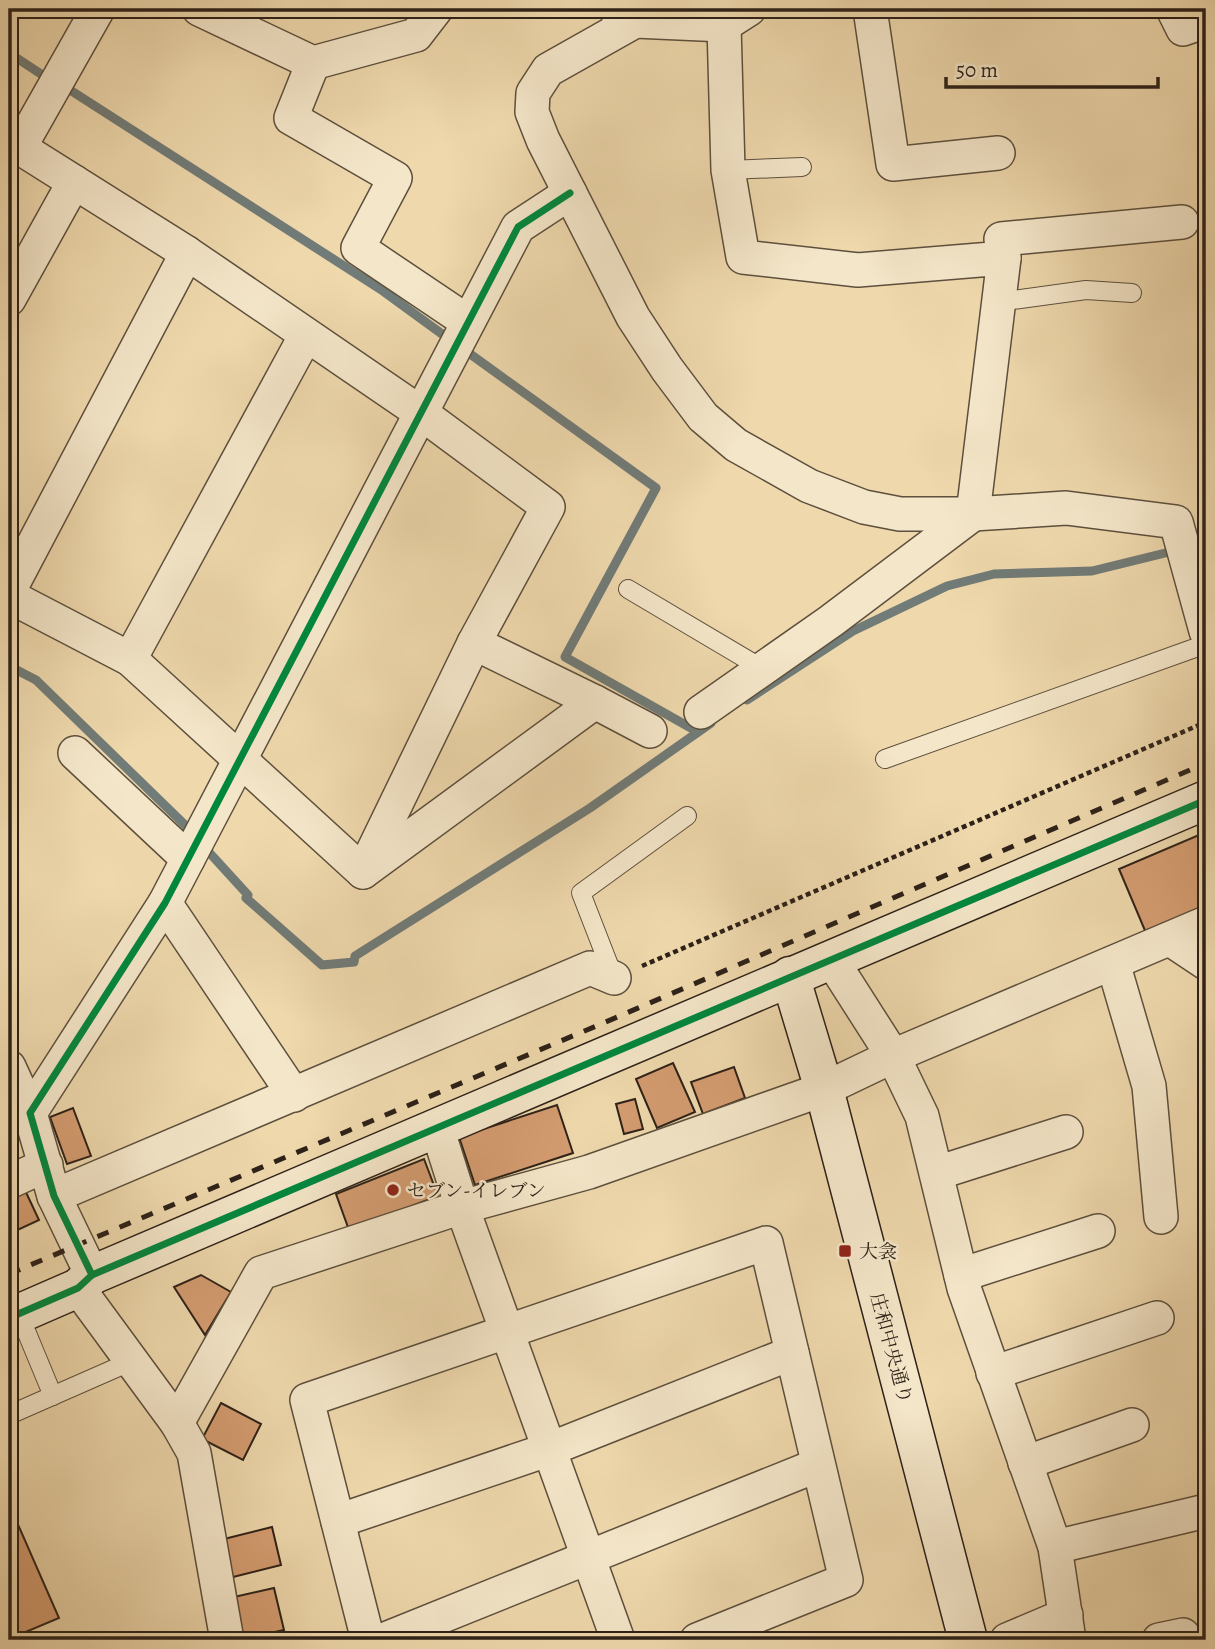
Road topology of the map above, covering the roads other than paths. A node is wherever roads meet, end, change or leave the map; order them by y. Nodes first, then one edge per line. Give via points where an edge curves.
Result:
1 (98, 9) edge
2 (199, 9) edge
3 (436, 9) edge
4 (870, 9) edge
5 (1173, 9) edge
6 (623, 15) edge
7 (737, 17) edge
8 (1206, 21) edge
9 (313, 63) junction
10 (14, 144) edge
11 (998, 153) dead end
12 (802, 167) dead end
13 (729, 170) junction
14 (74, 182) junction
15 (570, 193) junction
16 (1182, 222) dead end
17 (187, 253) junction
18 (1004, 258) junction
19 (1132, 293) dead end
20 (9, 299) edge
21 (998, 302) junction
22 (468, 322) junction
23 (306, 335) junction
24 (421, 414) junction
25 (973, 514) junction
26 (628, 589) dead end
27 (9, 594) edge
28 (1206, 631) edge
29 (474, 643) junction
30 (1206, 644) edge
31 (130, 659) junction
32 (763, 669) junction
33 (595, 702) junction
34 (701, 712) dead end
35 (650, 731) dead end
36 (75, 753) dead end
37 (239, 759) junction
38 (885, 759) dead end
39 (1206, 800) edge
40 (687, 816) dead end
41 (188, 859) junction
42 (363, 872) junction
43 (164, 903) junction
44 (1206, 923) edge
45 (1170, 939) junction
46 (831, 959) junction
47 (1113, 963) junction
48 (1206, 963) edge
49 (790, 976) junction
50 (614, 978) joint
51 (893, 1056) junction
52 (9, 1067) edge
53 (824, 1089) junction
54 (294, 1095) junction
55 (30, 1113) junction
56 (437, 1128) junction
57 (1066, 1132) dead end
58 (937, 1173) junction
59 (50, 1180) junction
60 (9, 1182) edge
61 (462, 1207) junction
62 (1161, 1217) dead end
63 (1098, 1231) dead end
64 (961, 1275) junction
65 (85, 1282) junction
66 (14, 1316) edge
67 (1157, 1318) dead end
68 (508, 1333) junction
69 (792, 1353) junction
70 (132, 1361) junction
71 (993, 1373) junction
72 (53, 1396) junction
73 (9, 1415) edge
74 (177, 1423) junction
75 (1132, 1425) dead end
76 (550, 1449) junction
77 (1025, 1463) junction
78 (818, 1465) junction
79 (1206, 1511) edge
80 (338, 1521) junction
81 (1055, 1548) junction
82 (588, 1557) junction
83 (1068, 1628) edge
84 (227, 1640) edge
85 (368, 1640) edge
86 (383, 1640) edge
87 (618, 1640) edge
88 (697, 1640) edge
89 (968, 1640) edge
90 (1007, 1640) edge

1 - 10 street
2 - 9 street
3 - 9 street via 416,35
4 - 11 street via 893,164
5 - 8 street via 1183,29
6 - 7 street
6 - 15 street via 548,70 533,93 536,122
7 - 13 street
9 - 22 street via 292,118 396,178 358,248
10 - 14 street
12 - 13 lane
13 - 18 street via 743,257 858,270
14 - 17 street
14 - 20 street
15 - 22 street via 518,227
15 - 25 street via 633,317 660,358 703,417 736,445 809,486 864,507 900,514
16 - 18 street via 1001,239
17 - 23 street
17 - 27 street
18 - 21 street
19 - 21 lane via 1086,290
21 - 25 street
22 - 24 street
23 - 24 street
23 - 31 street
24 - 29 street via 548,507
24 - 37 street
25 - 28 street via 1066,508 1176,522
25 - 32 street
26 - 32 lane
27 - 31 street
29 - 33 street
29 - 42 street
30 - 38 lane
31 - 37 street
32 - 34 street
33 - 35 street
33 - 42 street
36 - 41 street
37 - 41 street
37 - 42 street
39 - 46 street
40 - 50 lane via 581,893
41 - 43 street
43 - 54 street
43 - 55 street
44 - 45 street
45 - 47 street
45 - 48 street
46 - 49 street
46 - 51 street
47 - 51 street
47 - 62 street via 1150,1086
49 - 53 street, 庄和中央通り
49 - 56 street
50 - 54 street via 590,968
51 - 53 street
51 - 58 street via 922,1116
52 - 55 street
53 - 61 street via 589,1172
53 - 89 street, 庄和中央通り
54 - 59 street
55 - 59 street
56 - 61 street
56 - 65 street
57 - 58 street
58 - 64 street
59 - 60 street
59 - 65 street
61 - 68 street
61 - 74 street via 288,1256 261,1273
63 - 64 street
64 - 71 street
65 - 66 street
65 - 70 street
66 - 72 lane
67 - 71 street
68 - 69 street via 766,1243
68 - 76 street
68 - 80 street via 307,1400
69 - 76 street
69 - 78 street
70 - 72 lane
70 - 74 street
71 - 77 street
72 - 73 lane
74 - 84 street via 194,1453
75 - 77 street
76 - 80 street
76 - 82 street
77 - 81 street
78 - 82 street
78 - 88 street via 846,1580
79 - 81 street
80 - 85 street
81 - 83 street
82 - 86 street
82 - 87 street
83 - 90 street

